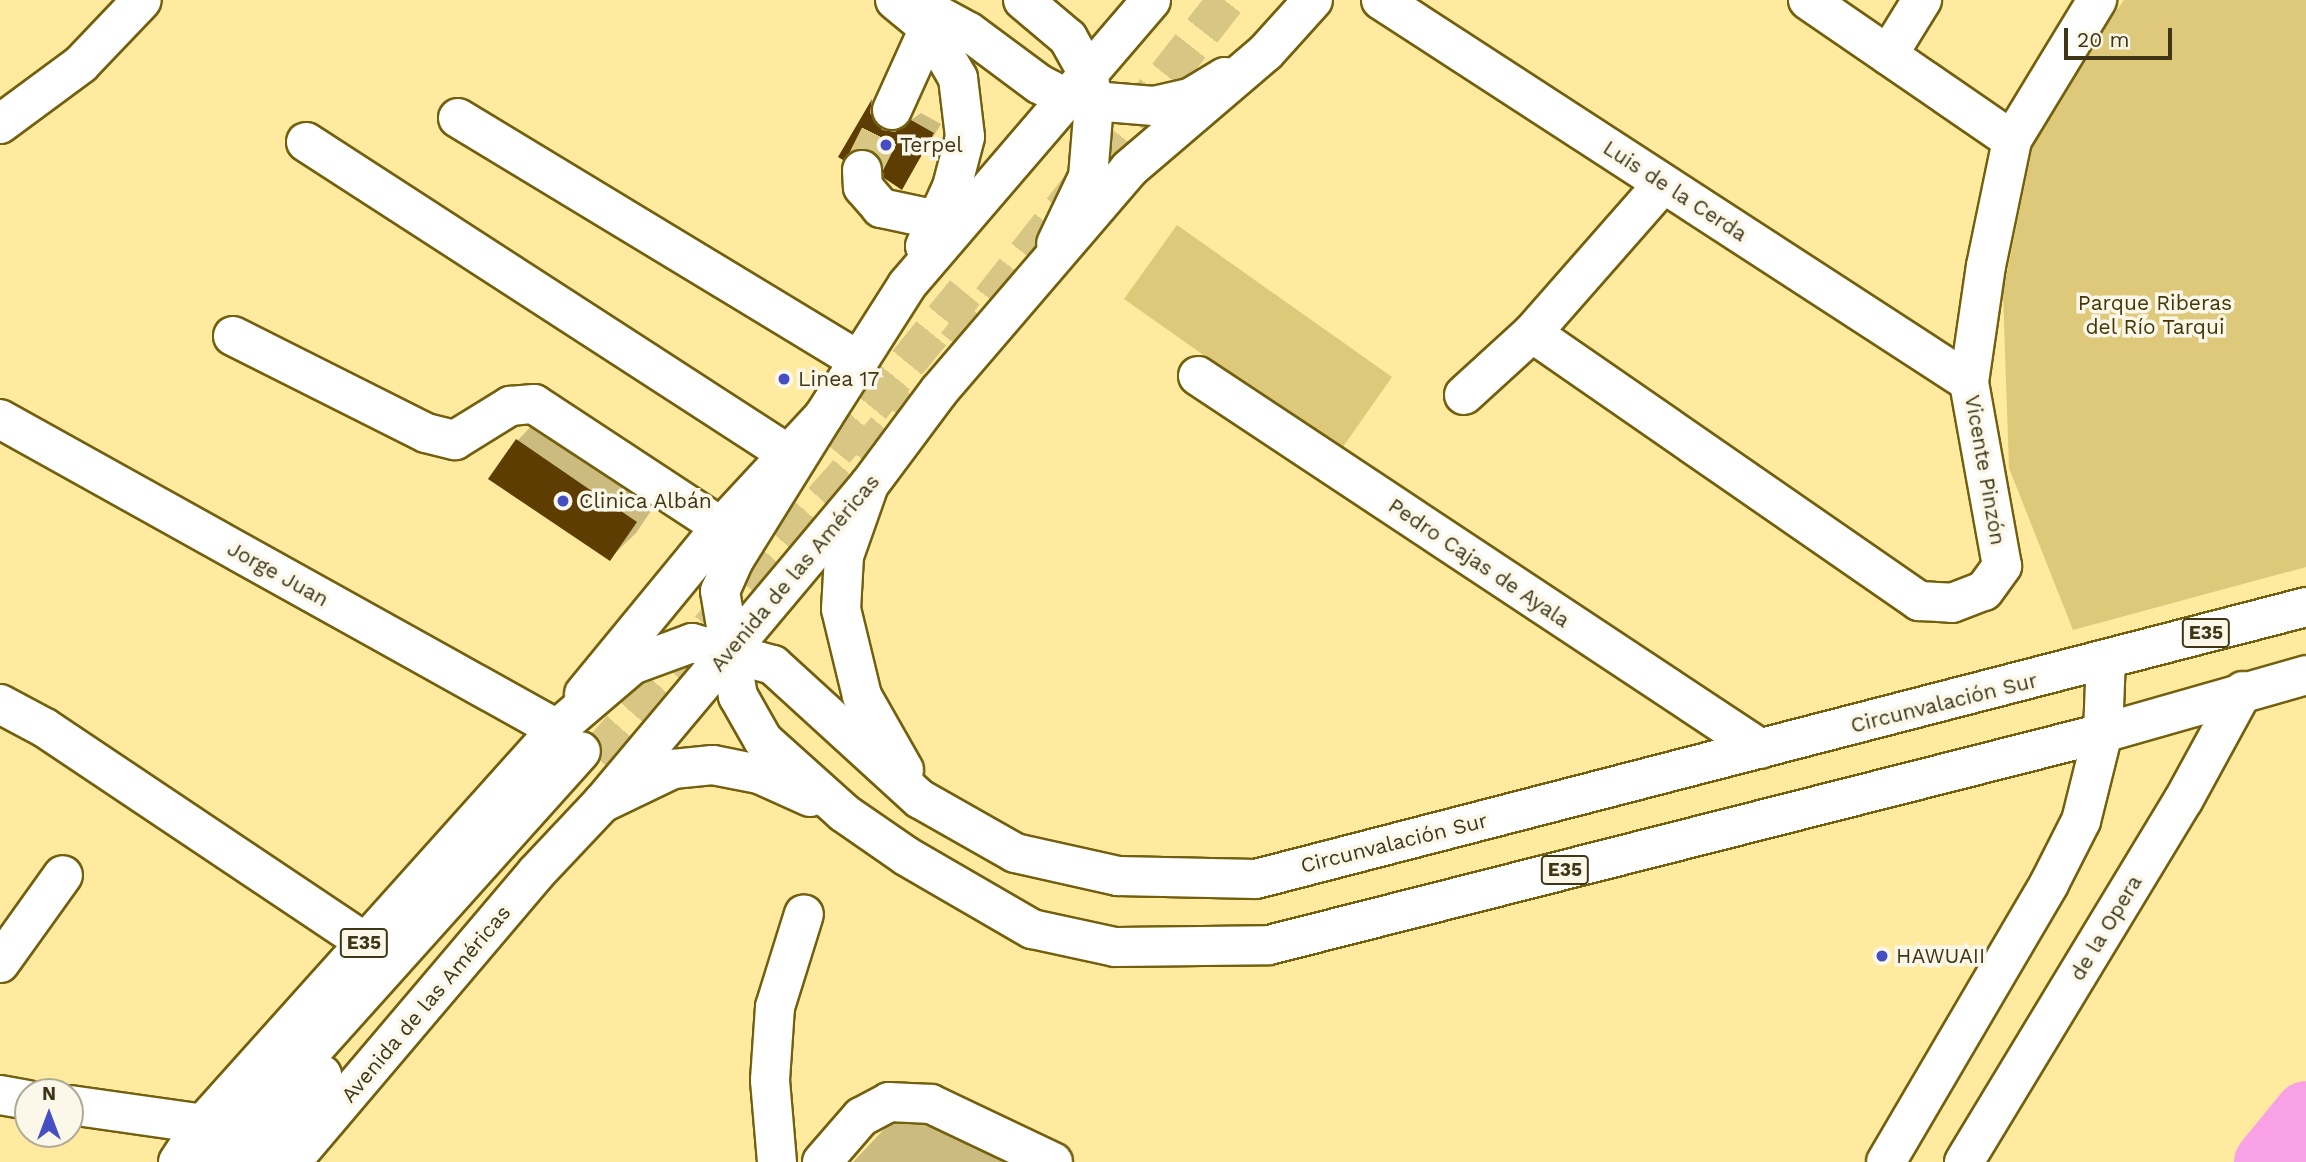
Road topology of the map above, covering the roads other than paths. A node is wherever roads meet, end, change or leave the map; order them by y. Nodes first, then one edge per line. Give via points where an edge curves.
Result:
1 (142, 0) edge
2 (895, 0) edge
3 (1023, 0) edge
4 (1151, 0) edge
5 (1313, 0) edge
6 (1381, 0) edge
7 (1808, 0) edge
8 (1922, 0) edge
9 (2097, 0) edge
10 (919, 14) edge
11 (1266, 52) junction
12 (1888, 55) junction
13 (1084, 92) junction
14 (892, 110) tunnel mouth
15 (458, 118) dead end
16 (0, 124) edge
17 (2012, 140) junction
18 (306, 142) dead end
19 (862, 170) dead end
20 (1663, 184) junction
21 (937, 220) junction
22 (907, 285) junction
23 (1024, 292) junction
24 (1532, 333) junction
25 (233, 336) dead end
26 (857, 360) junction
27 (1198, 376) dead end
28 (1969, 382) junction
29 (1464, 395) dead end
30 (822, 417) junction
31 (2, 426) edge
32 (788, 454) junction
33 (869, 485) junction
34 (721, 527) junction
35 (2306, 607) edge
36 (730, 650) junction
37 (2106, 659) junction
38 (2306, 674) edge
39 (2243, 691) junction
40 (0, 704) edge
41 (2103, 733) junction
42 (578, 746) junction
43 (1760, 750) junction
44 (920, 799) junction
45 (602, 803) junction
46 (844, 813) junction
47 (63, 875) dead end
48 (804, 914) dead end
49 (365, 943) junction
50 (0, 963) edge
51 (84, 1107) edge
52 (203, 1124) junction
53 (178, 1162) edge
54 (212, 1162) edge
55 (255, 1162) edge
56 (291, 1162) edge
57 (777, 1162) edge
58 (822, 1162) edge
59 (1053, 1162) edge
60 (1886, 1162) edge
61 (1964, 1162) edge

1 - 16 main road via 81,64
2 - 10 main road
3 - 13 main road via 1068,38
4 - 13 main road, Avenida de las Américas
5 - 11 main road, Avenida de las Américas
6 - 20 main road, Luis de la Cerda
7 - 12 main road
8 - 12 main road
9 - 17 main road, Vicente Pinzón
10 - 13 main road via 969,32 1039,84
10 - 14 main road
10 - 21 main road via 958,78 965,137 952,187
11 - 13 main road via 1190,98 1154,106
11 - 23 main road, Avenida de las Américas via 1129,169
12 - 17 main road
13 - 22 main road, Avenida de las Américas
13 - 23 main road via 1088,177 1063,233
15 - 26 main road
17 - 28 main road, Vicente Pinzón via 1986,266
18 - 32 main road
19 - 21 main road via 863,187 881,208
20 - 24 main road
20 - 28 main road, Luis de la Cerda
21 - 22 main road
22 - 26 main road, Avenida de las Américas
23 - 33 main road, Avenida de las Américas via 939,391
24 - 28 main road, Vicente Pinzón via 1919,601 1952,603 1984,591 2002,566
24 - 29 main road
25 - 34 main road via 426,433 455,440 510,406 534,404
26 - 30 main road, Avenida de las Américas
27 - 43 main road, Pedro Cajas de Ayala
30 - 32 main road, Avenida de las Américas
30 - 36 main road via 734,560 720,592
31 - 42 main road, Jorge Juan
32 - 34 main road, Avenida de las Américas
33 - 36 main road, Avenida de las Américas
33 - 44 main road via 844,556 841,609 862,696
34 - 42 main road, Avenida de las Américas
35 - 37 main road, Circunvalación Sur / E35
36 - 42 main road, Circunvalación Sur / E35 via 692,643 644,659
36 - 44 main road, Circunvalación Sur / E35 via 773,665
36 - 45 main road, Avenida de las Américas
36 - 46 main road via 738,696 763,740
37 - 41 main road
37 - 43 main road, Circunvalación Sur / E35
38 - 39 main road, E35
39 - 41 main road, E35
39 - 61 main road, de la Opera via 2184,799
40 - 49 main road via 45,728
41 - 46 main road, E35 via 1269,945 1115,947 1032,929 950,885
41 - 60 main road via 2076,831
42 - 49 main road, Avenida de las Américas / E35
42 - 54 main road, Avenida de las Américas
42 - 55 main road, Avenida de las Américas
43 - 44 main road, Circunvalación Sur / E35 via 1256,878 1118,876 1015,853
45 - 46 main road, E35 via 673,769 713,765 760,774
45 - 56 main road, Avenida de las Américas / E35 via 536,873
47 - 50 main road
48 - 57 main road via 775,1007 770,1080
49 - 52 main road, Avenida de las Américas / E35
51 - 52 main road
52 - 53 main road, Avenida de las Américas / E35
58 - 59 main road via 861,1117 889,1102 931,1104

